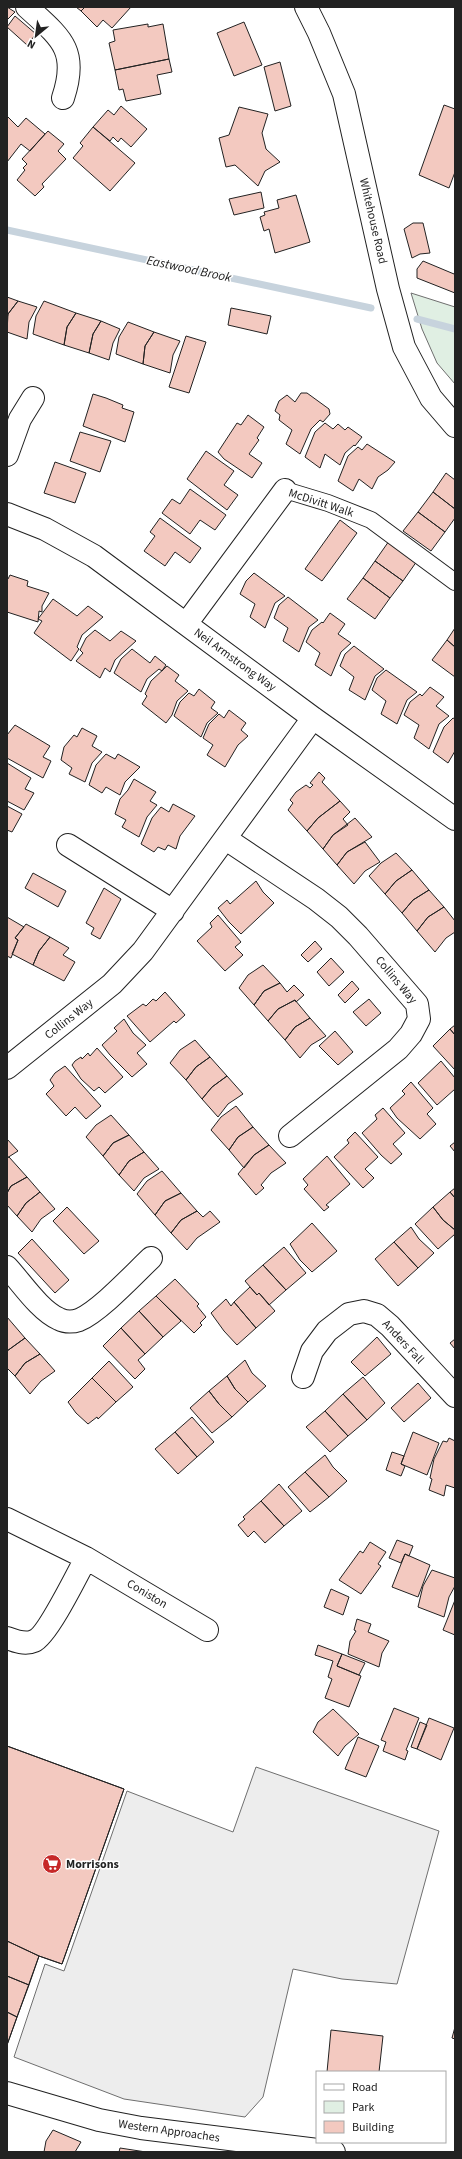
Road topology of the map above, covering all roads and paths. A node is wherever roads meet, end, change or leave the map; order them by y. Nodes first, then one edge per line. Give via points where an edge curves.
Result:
1 (27, 7) edge
2 (306, 7) edge
3 (63, 98) dead end
4 (33, 398) dead end
5 (455, 426) edge
6 (7, 455) edge
7 (285, 490) joint
8 (7, 514) edge
9 (455, 582) edge
10 (186, 624) junction
11 (313, 718) junction
12 (455, 819) edge
13 (226, 839) junction
14 (68, 845) dead end
15 (173, 911) junction
16 (7, 1068) edge
17 (290, 1136) dead end
18 (151, 1258) dead end
19 (7, 1267) edge
20 (303, 1377) dead end
21 (455, 1396) edge
22 (7, 1519) edge
23 (86, 1558) junction
24 (207, 1630) dead end
25 (7, 1638) edge
26 (7, 2094) edge
27 (334, 2152) edge

1 - 3 street via 57,34 70,61 69,79
2 - 5 street, Whitehouse Road via 344,94 388,289 404,348 431,398
4 - 6 street via 20,419
7 - 9 street, McDivitt Walk via 371,520
7 - 10 street, McDivitt Walk
8 - 10 street, Neil Armstrong Way via 45,529 94,556
10 - 11 street, Neil Armstrong Way
11 - 12 street, Neil Armstrong Way
11 - 13 street, Collins Way
13 - 15 street, Collins Way
13 - 17 street, Collins Way via 339,917 417,1004 419,1019 411,1034 398,1049
14 - 15 street
15 - 16 street, Collins Way via 143,951 112,984
18 - 19 street via 92,1313 69,1322 46,1311
20 - 21 street, Anders Fall via 312,1351 326,1331 349,1314 364,1311 377,1315 390,1326
22 - 23 street, Coniston
23 - 24 street, Coniston
23 - 25 street via 45,1632 34,1641 17,1642
26 - 27 street, Western Approaches via 99,2120 141,2128

